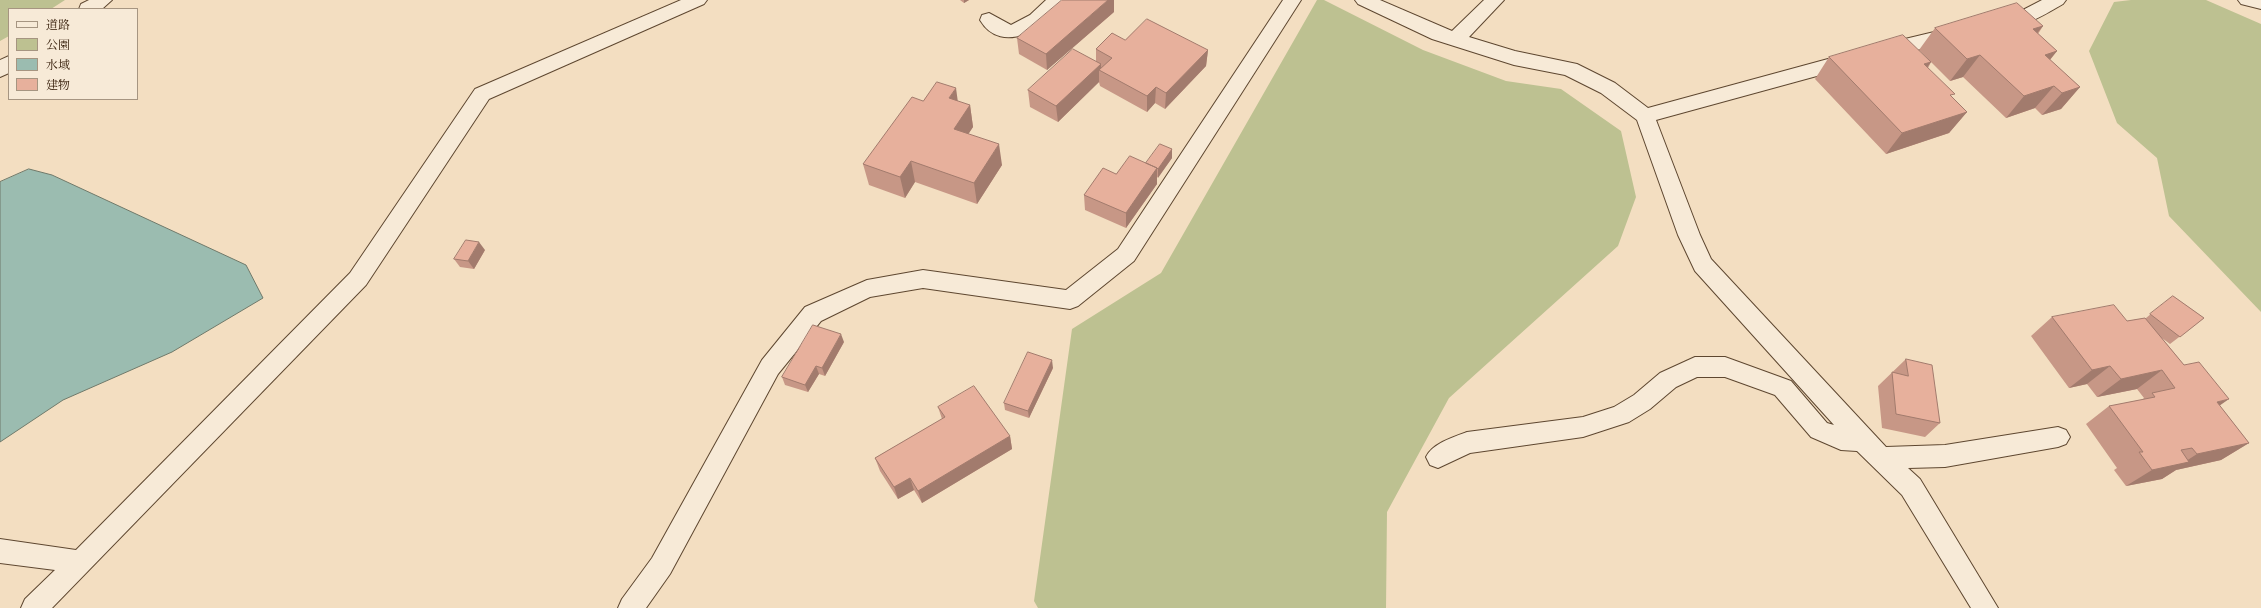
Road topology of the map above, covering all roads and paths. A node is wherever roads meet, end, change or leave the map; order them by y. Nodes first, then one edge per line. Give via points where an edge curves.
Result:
1 (103, 0) edge
2 (698, 0) edge
3 (1056, 0) edge
4 (1292, 0) edge
5 (1364, 0) edge
6 (1494, 0) edge
7 (2057, 0) edge
8 (2247, 0) edge
9 (2261, 3) edge
10 (90, 8) edge
11 (989, 20) dead end
12 (1455, 39) junction
13 (1645, 116) junction
14 (2058, 437) dead end
15 (1863, 441) junction
16 (1438, 457) dead end
17 (1882, 458) junction
18 (0, 551) edge
19 (81, 562) junction
20 (34, 608) edge
21 (631, 608) edge
22 (1985, 608) edge

1 - 10 street
2 - 19 street via 482,94 358,279
3 - 11 street via 1035,23 1011,32
4 - 21 street via 1126,255 1070,300 923,279 867,289 813,314 770,367 661,566
5 - 12 street
6 - 12 street
7 - 13 street via 2025,17 1919,42
8 - 9 street
12 - 13 street via 1514,58 1570,69 1608,88
13 - 15 street via 1689,235 1703,265
14 - 17 street via 1945,456
15 - 16 street via 1841,439 1819,430 1783,388 1725,367 1695,368 1668,380 1642,402 1621,415 1583,427 1467,443
15 - 17 street
17 - 22 street via 1911,487
18 - 19 street
19 - 20 street

